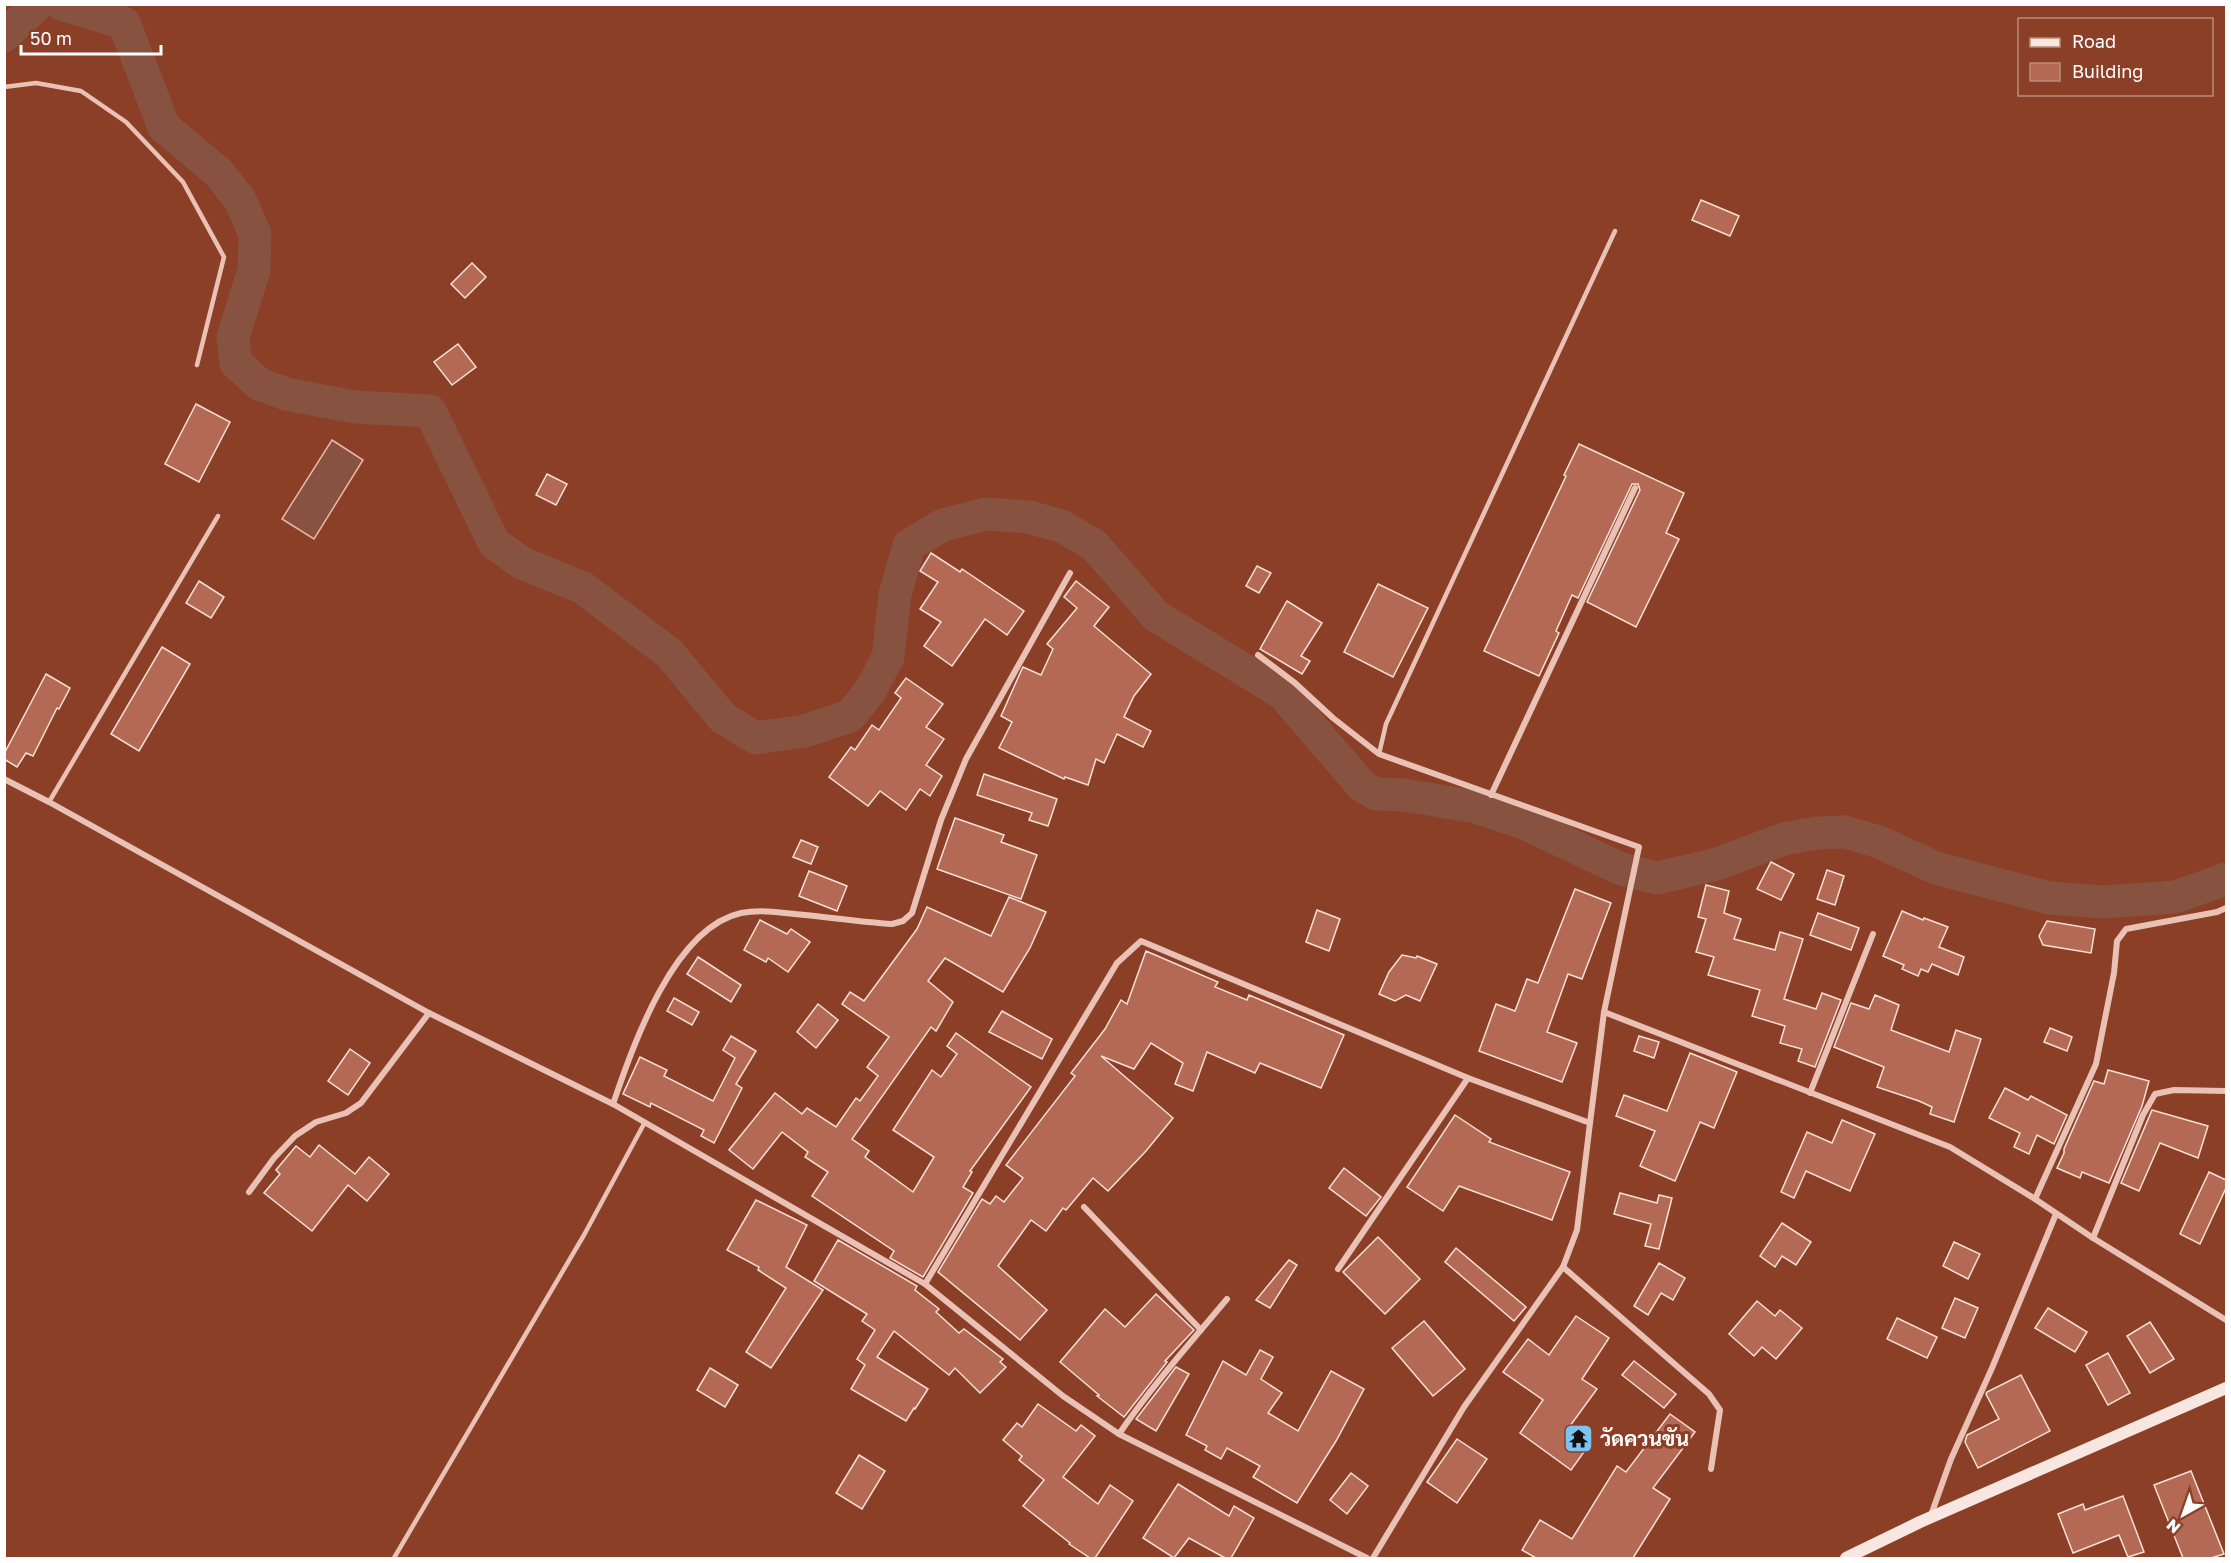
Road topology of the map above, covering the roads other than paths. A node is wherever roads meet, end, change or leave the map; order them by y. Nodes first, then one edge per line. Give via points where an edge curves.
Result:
1 (4, 87) edge
2 (1615, 231) dead end
3 (196, 365) dead end
4 (1635, 488) dead end
5 (218, 516) dead end
6 (1070, 573) dead end
7 (1258, 655) dead end
8 (1378, 754) junction
9 (4, 779) edge
10 (1491, 795) junction
11 (49, 802) junction
12 (2226, 908) edge
13 (1873, 934) dead end
14 (1604, 1012) junction
15 (429, 1013) junction
16 (1468, 1078) junction
17 (2226, 1091) edge
18 (1810, 1093) junction
19 (613, 1104) junction
20 (645, 1122) junction
21 (1590, 1123) junction
22 (249, 1192) dead end
23 (2035, 1199) junction
24 (1084, 1207) dead end
25 (2056, 1214) junction
26 (2092, 1238) junction
27 (1563, 1267) junction
28 (1338, 1269) dead end
29 (925, 1284) junction
30 (1227, 1299) dead end
31 (2226, 1320) edge
32 (1201, 1330) junction
33 (2226, 1388) edge
34 (1119, 1434) junction
35 (1711, 1468) dead end
36 (1930, 1518) junction
37 (394, 1558) edge
38 (1367, 1558) edge
39 (1373, 1558) edge
40 (1846, 1558) edge

1 - 3 lane via 36,83 81,91 126,122 183,182 224,256
2 - 8 lane via 1386,724
4 - 10 street
5 - 11 lane
6 - 19 street via 966,759 941,820 912,913 892,924 768,911 743,913 710,927 688,951 651,1006
7 - 8 street
8 - 10 street
9 - 11 street
10 - 14 street via 1639,847
11 - 15 street
12 - 23 street via 2126,929 2117,941 2096,1064
13 - 18 street
14 - 18 street
14 - 21 street
15 - 19 street
15 - 22 street via 361,1103 346,1113 316,1122 295,1136
16 - 21 street
16 - 28 street
16 - 29 street via 1141,941 1117,963
17 - 26 street via 2174,1090 2155,1094
18 - 23 street via 1950,1147
19 - 20 street
20 - 29 street
20 - 37 lane via 578,1245
21 - 27 street via 1577,1230
23 - 25 street
24 - 32 street
25 - 26 street
25 - 36 street via 1951,1459
26 - 31 street
27 - 35 street via 1709,1394 1720,1410
27 - 39 street via 1464,1407
29 - 34 street via 1063,1396
30 - 32 street
32 - 34 street via 1143,1398
33 - 36 main road
34 - 38 street
36 - 40 main road

